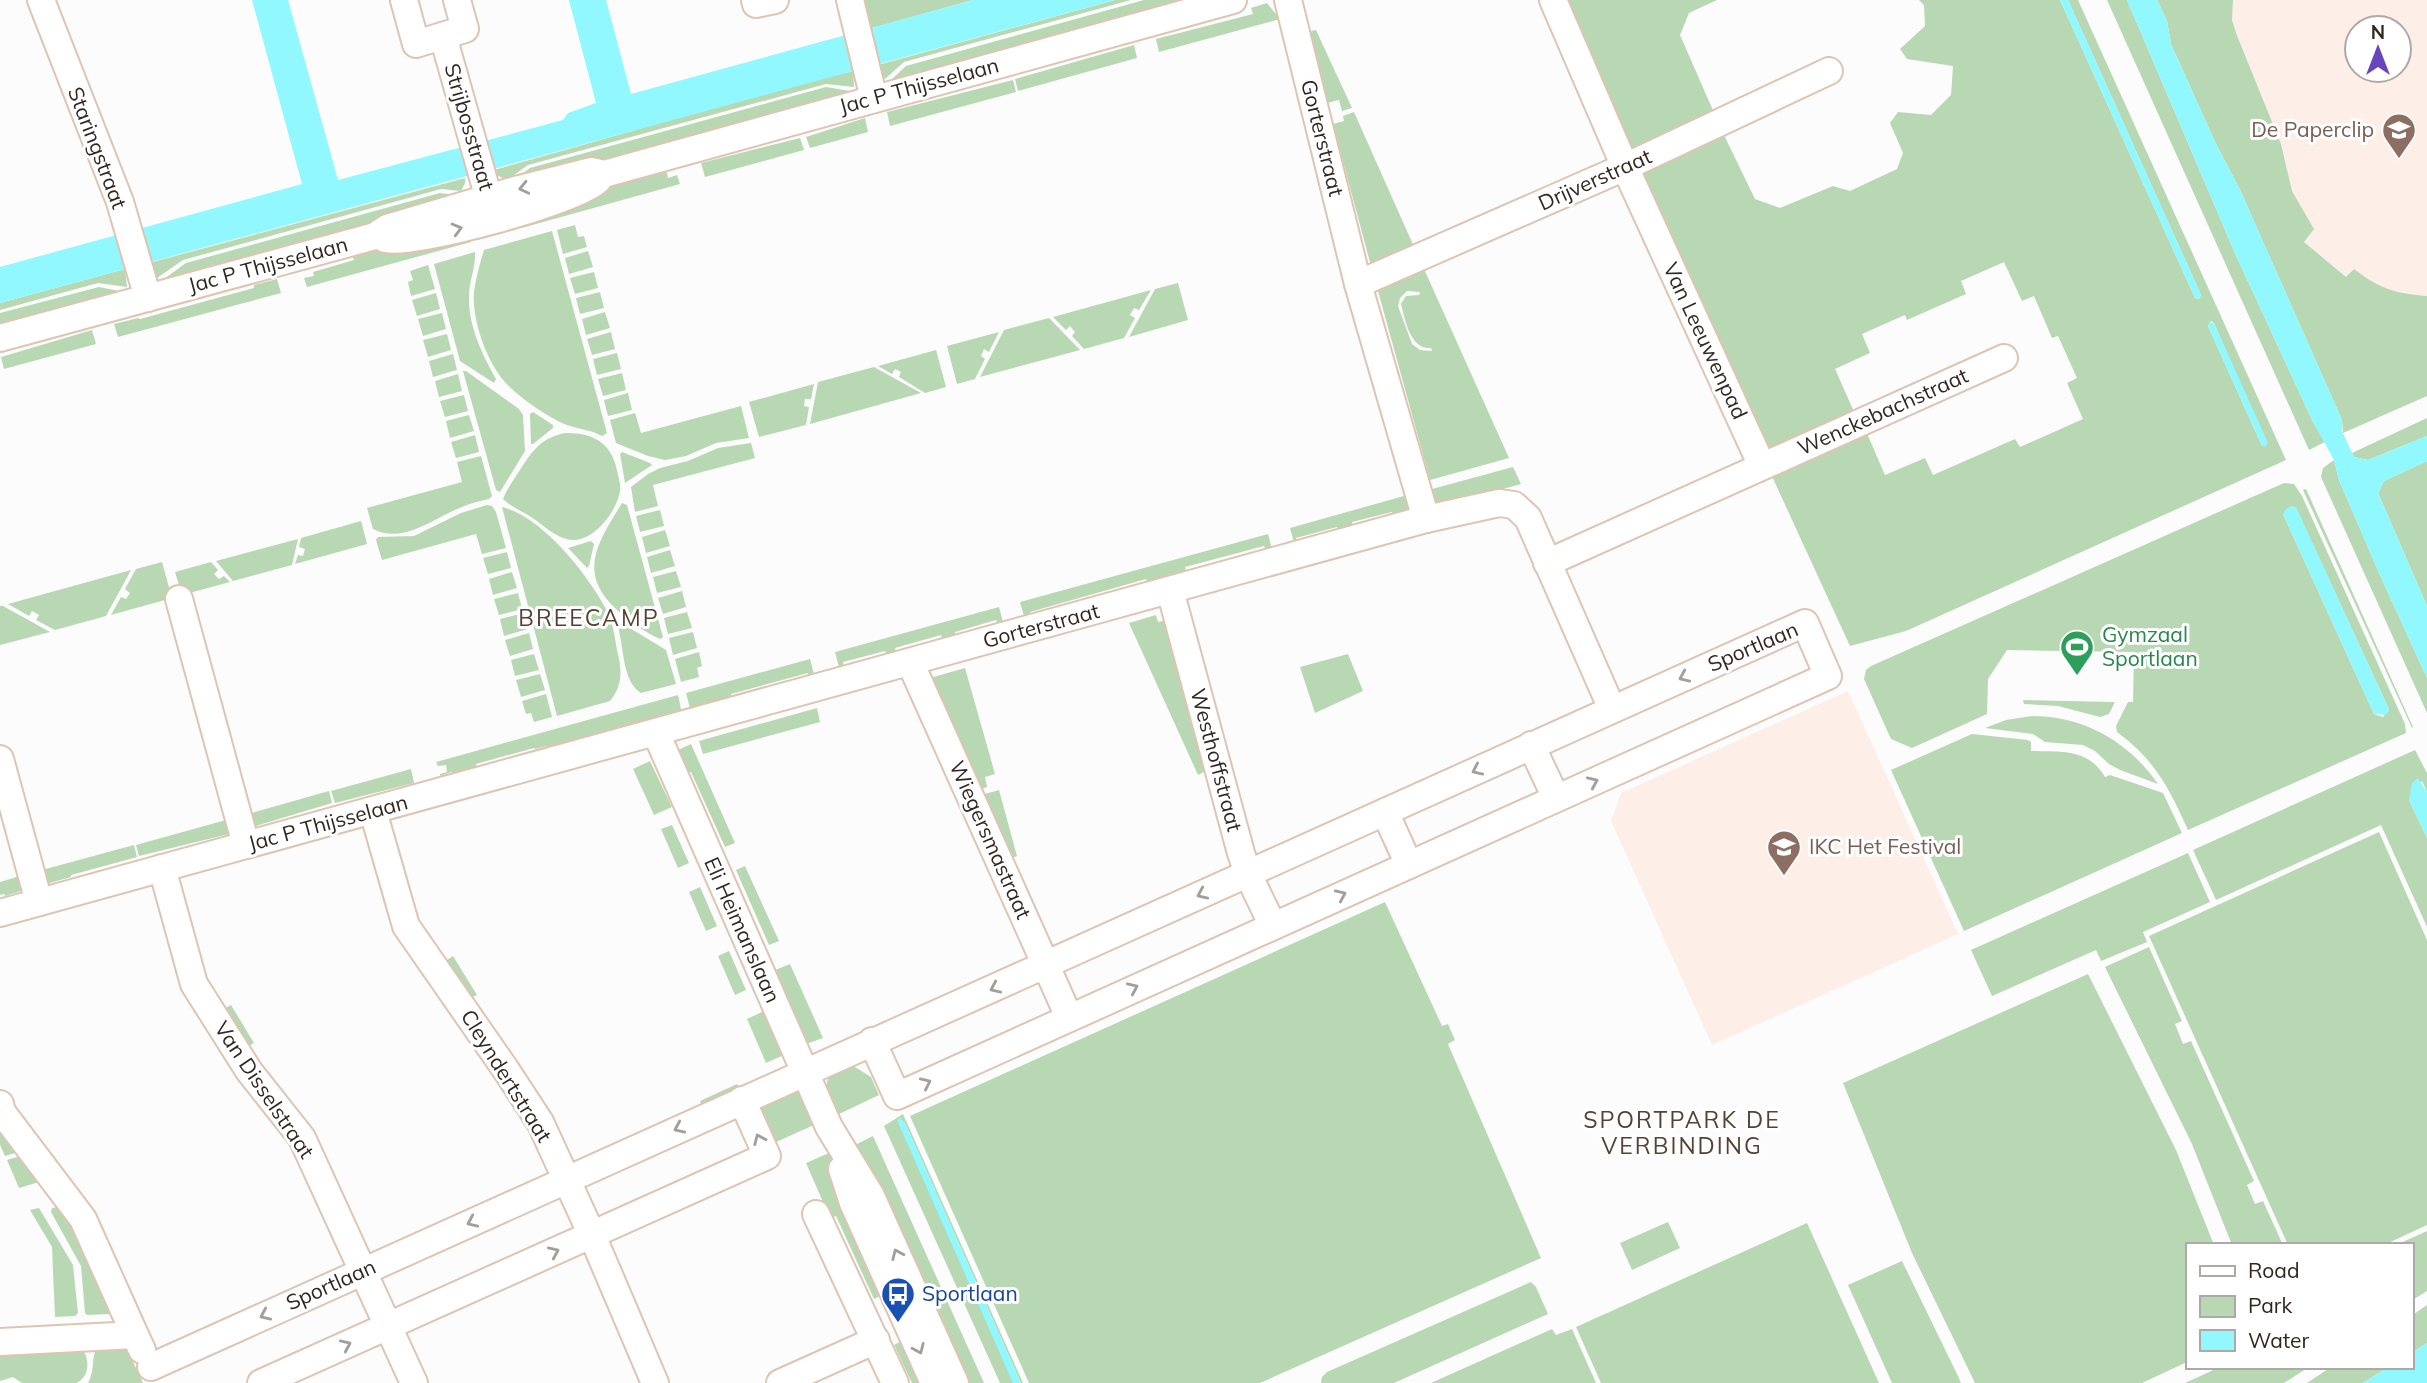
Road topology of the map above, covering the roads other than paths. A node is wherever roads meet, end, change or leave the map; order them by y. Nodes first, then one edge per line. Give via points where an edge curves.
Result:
1 (41, 0) edge
2 (404, 0) edge
3 (457, 0) edge
4 (755, 0) edge
5 (775, 0) edge
6 (1233, 0) edge
7 (1288, 0) edge
8 (1553, 0) edge
9 (852, 12) edge
10 (443, 36) junction
11 (1829, 71) dead end
12 (874, 99) junction
13 (1625, 167) junction
14 (489, 197) junction
15 (1358, 284) junction
16 (144, 286) junction
17 (0, 338) edge
18 (2004, 358) dead end
19 (1762, 466) junction
20 (1426, 519) junction
21 (1547, 563) junction
22 (1170, 590) junction
23 (179, 599) dead end
24 (910, 662) junction
25 (1612, 709) junction
26 (656, 733) junction
27 (1531, 745) junction
28 (0, 759) edge
29 (1556, 798) junction
30 (373, 811) junction
31 (1385, 812) junction
32 (246, 845) junction
33 (1409, 865) junction
34 (162, 869) junction
35 (1248, 874) junction
36 (39, 902) junction
37 (0, 913) edge
38 (1273, 926) junction
39 (1045, 965) junction
40 (1069, 1017) junction
41 (872, 1041) junction
42 (804, 1072) junction
43 (742, 1100) junction
44 (0, 1104) edge
45 (829, 1127) junction
46 (566, 1179) junction
47 (817, 1214) dead end
48 (592, 1235) junction
49 (363, 1271) junction
50 (388, 1326) junction
51 (135, 1335) junction
52 (876, 1340) junction
53 (0, 1342) edge
54 (154, 1375) edge
55 (261, 1383) edge
56 (414, 1383) edge
57 (655, 1383) edge
58 (780, 1383) edge
59 (895, 1383) edge
60 (934, 1383) edge
61 (956, 1383) edge

1 - 16 street, Staringstraat via 120,202
2 - 10 street, Strijbosstraat via 416,44
3 - 10 street, Strijbosstraat via 465,29
4 - 5 street via 756,5
6 - 12 street, Jac P Thijsselaan
7 - 15 street, Gorterstraat
8 - 13 street, Van Leeuwenpad
9 - 12 street
10 - 14 street, Strijbosstraat
11 - 13 street, Drijverstraat
12 - 14 street, Jac P Thijsselaan via 604,174 591,171
13 - 15 street, Drijverstraat
13 - 19 street, Van Leeuwenpad
14 - 16 street, Jac P Thijsselaan via 412,239 375,236
15 - 20 street, Gorterstraat
16 - 17 street, Jac P Thijsselaan
18 - 19 street, Wenckebachstraat
19 - 21 street
20 - 21 street, Gorterstraat via 1499,503 1514,505 1528,518
20 - 22 street, Gorterstraat
21 - 25 street
22 - 24 street, Gorterstraat
22 - 35 street, Westhoffstraat
23 - 32 street
24 - 26 street, Gorterstraat
24 - 39 street, Wiegersmastraat
25 - 27 street, Sportlaan
29 -> 25 street, Sportlaan via 1828,676 1805,623
26 - 30 street, Jac P Thijsselaan
26 - 42 street, Eli Heimanslaan
27 - 29 street
27 -> 31 street, Sportlaan
28 - 36 street
29 - 33 street, Sportlaan
30 - 32 street, Jac P Thijsselaan
30 - 46 street, Cleyndertstraat via 406,926 533,1112
31 - 33 street
31 - 35 street, Sportlaan
32 - 34 street, Jac P Thijsselaan
38 -> 33 street, Sportlaan
34 - 36 street, Jac P Thijsselaan
34 - 49 street, Van Disselstraat via 194,984 249,1071 302,1138
35 - 38 street, Westhoffstraat
35 -> 39 street, Sportlaan
36 - 37 street, Jac P Thijsselaan
40 -> 38 street, Sportlaan
39 - 40 street, Wiegersmastraat
39 -> 41 street, Sportlaan
41 -> 40 street, Sportlaan via 897,1096
41 - 42 street, Sportlaan
42 - 43 street, Sportlaan
42 - 45 street, Eli Heimanslaan
43 -> 46 street, Sportlaan
48 -> 43 street via 767,1156
44 - 51 street via 83,1219
45 -> 60 street, Eli Heimanslaan via 853,1203
61 -> 45 street, Eli Heimanslaan via 871,1196
46 - 48 street, Cleyndertstraat
46 -> 49 street, Sportlaan
47 - 52 street
50 -> 48 street
48 - 57 street, Cleyndertstraat
49 - 50 street, Van Disselstraat
49 -> 54 street, Sportlaan
55 -> 50 street
50 - 56 street, Van Disselstraat
51 - 53 street
51 - 54 street
52 - 58 street
52 - 59 street

